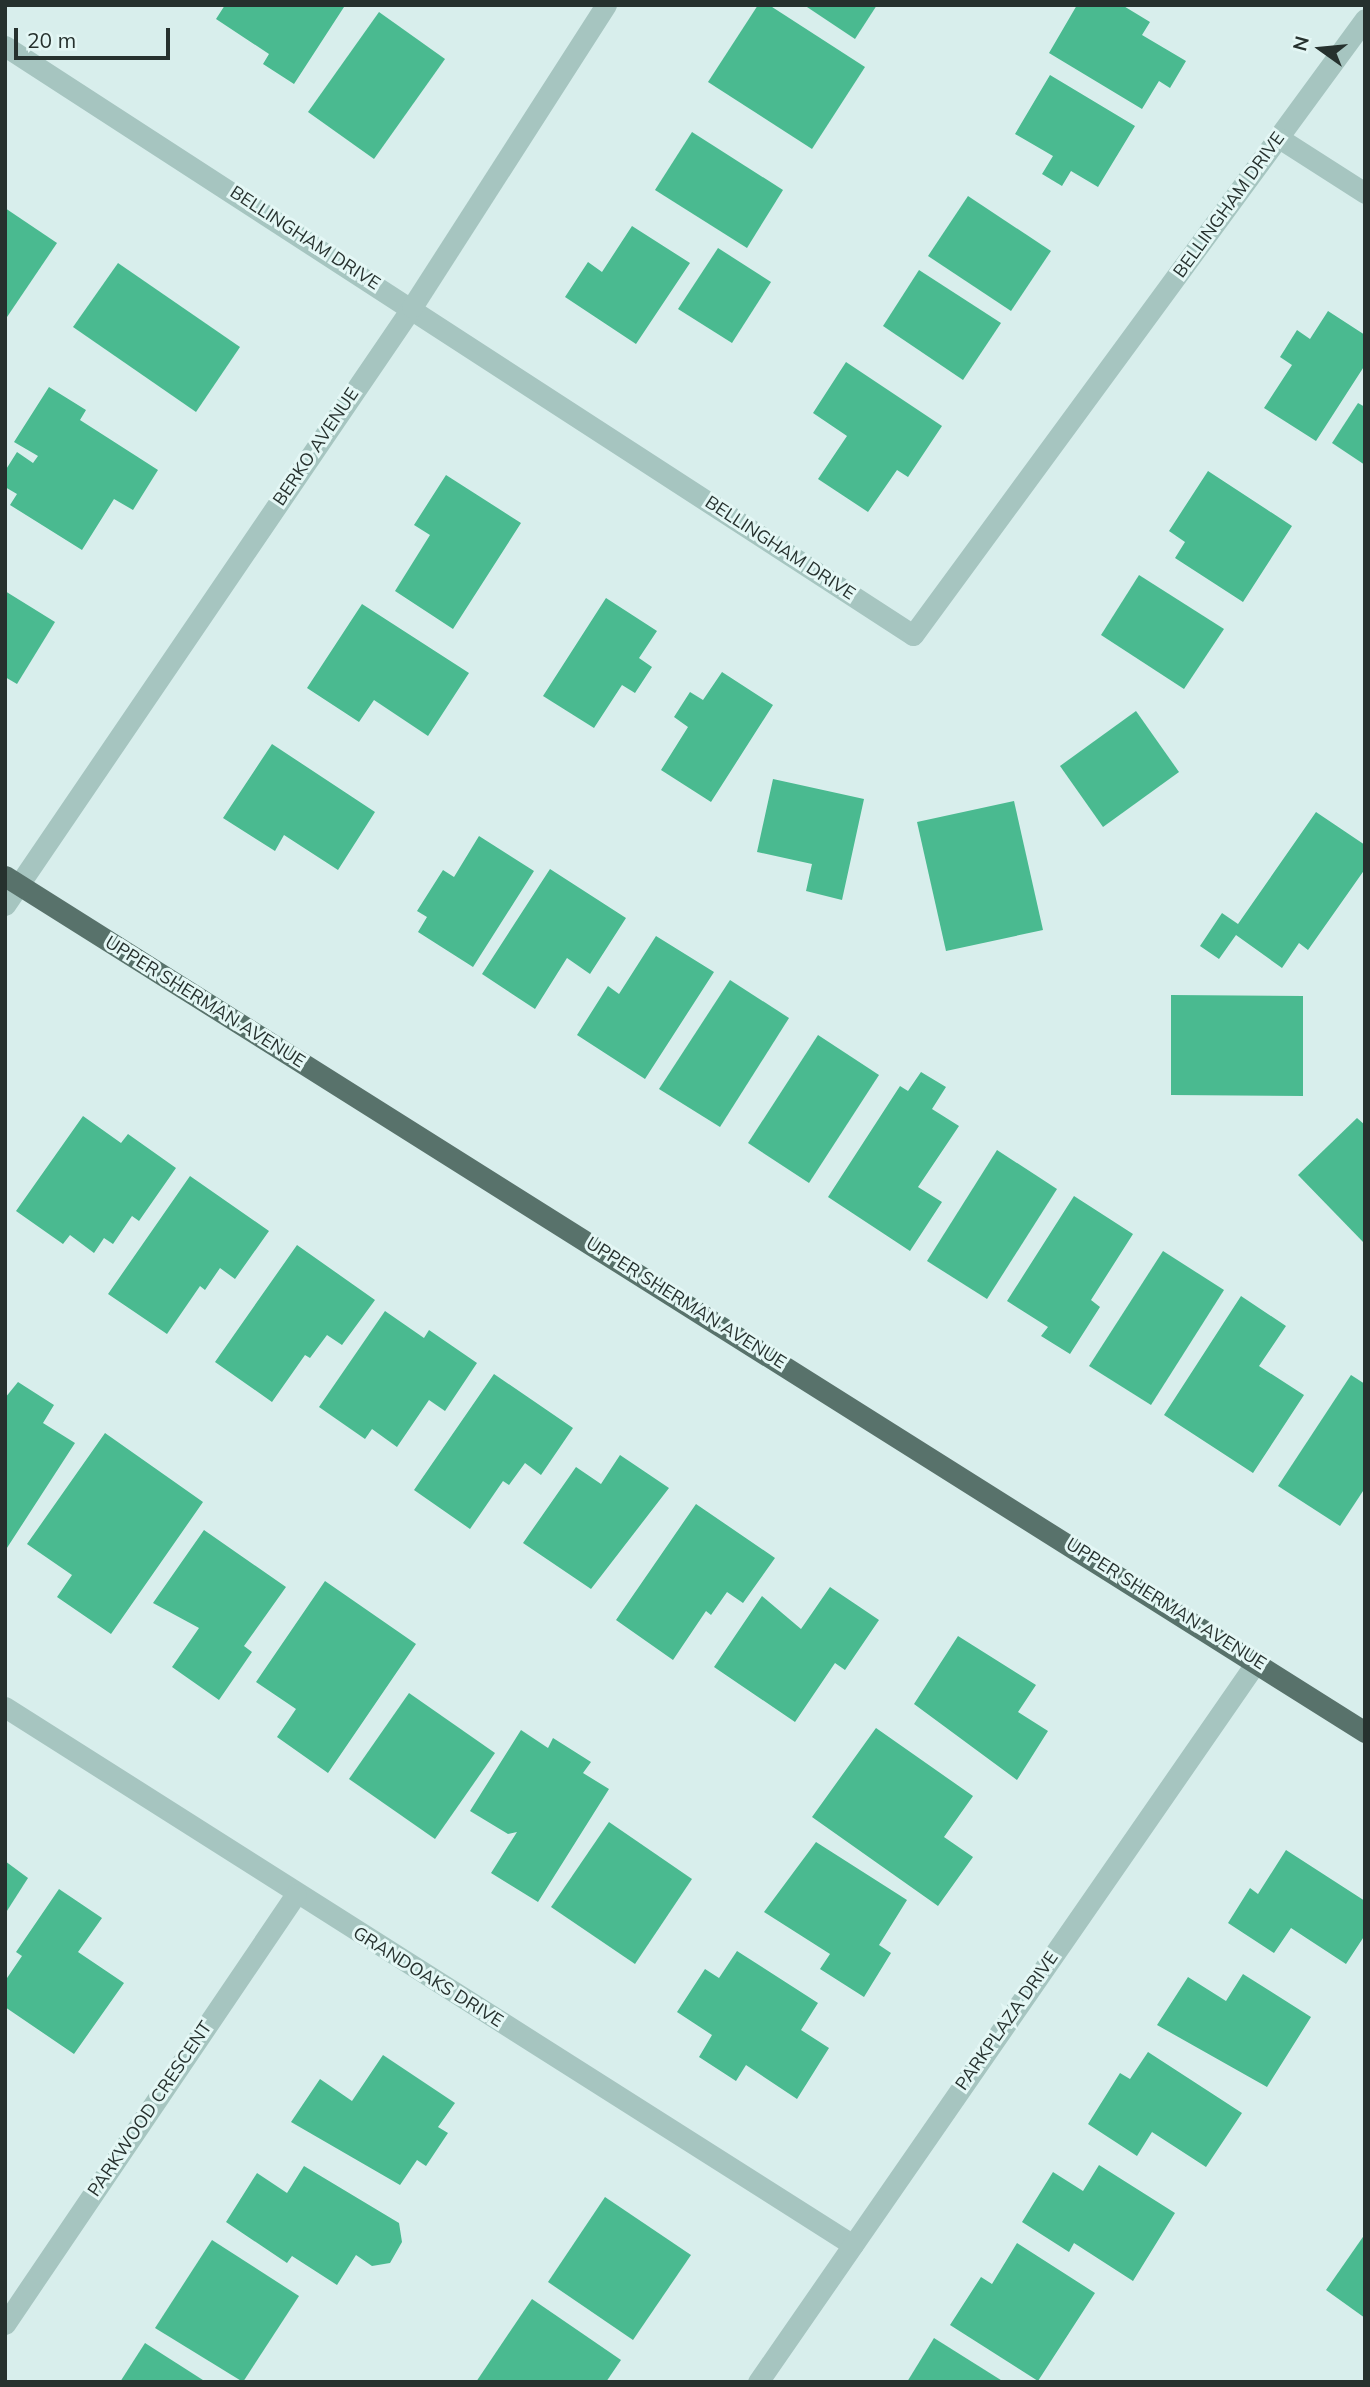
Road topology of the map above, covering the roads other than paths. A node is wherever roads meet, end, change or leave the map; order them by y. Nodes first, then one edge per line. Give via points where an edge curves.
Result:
1 (606, 5) edge
2 (1365, 19) edge
3 (5, 46) edge
4 (1279, 138) junction
5 (1365, 193) edge
6 (412, 307) junction
7 (12, 880) edge
8 (5, 905) edge
9 (1257, 1661) junction
10 (5, 1707) edge
11 (1365, 1732) edge
12 (296, 1894) junction
13 (853, 2245) junction
14 (5, 2324) edge
15 (758, 2382) edge

1 - 6 street, BERKO AVENUE
2 - 4 street, BELLINGHAM DRIVE
3 - 6 street, BELLINGHAM DRIVE
4 - 5 street
4 - 6 street, BELLINGHAM DRIVE via 913,635
6 - 7 street, BERKO AVENUE
7 - 8 street, BERKO AVENUE
7 - 9 main road, UPPER SHERMAN AVENUE
9 - 11 main road, UPPER SHERMAN AVENUE
9 - 13 street, PARKPLAZA DRIVE
10 - 12 street, GRANDOAKS DRIVE
12 - 13 street, GRANDOAKS DRIVE
12 - 14 street, PARKWOOD CRESCENT
13 - 15 street, PARKPLAZA DRIVE

